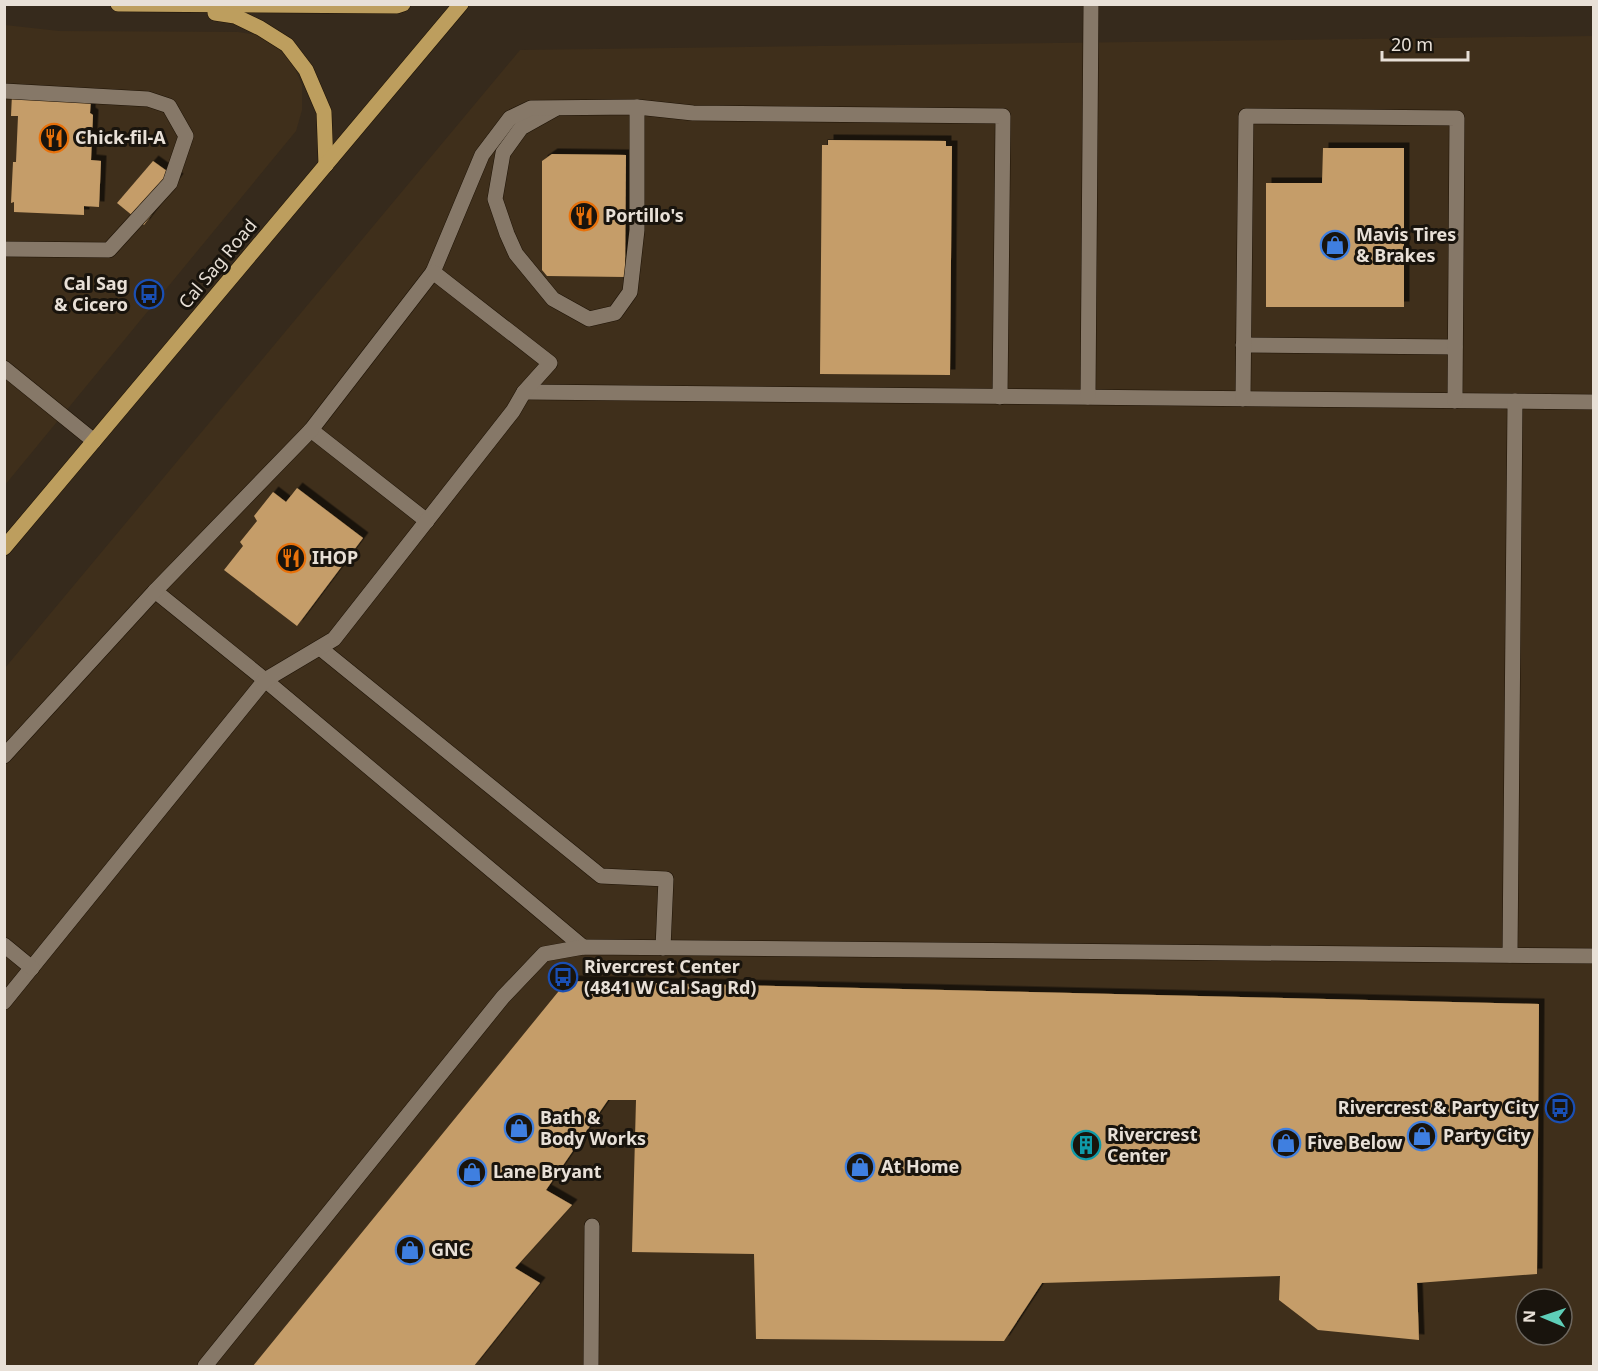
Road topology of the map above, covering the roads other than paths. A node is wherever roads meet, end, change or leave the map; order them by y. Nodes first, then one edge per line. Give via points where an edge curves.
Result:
1 (118, 4) edge
2 (403, 4) edge
3 (461, 4) edge
4 (1091, 4) edge
5 (162, 5) edge
6 (4, 91) edge
7 (558, 107) junction
8 (637, 107) junction
9 (326, 165) junction
10 (4, 249) edge
11 (433, 272) junction
12 (1243, 345) junction
13 (1455, 347) junction
14 (4, 368) edge
15 (524, 393) junction
16 (1000, 397) junction
17 (1088, 398) junction
18 (1243, 399) junction
19 (1455, 401) junction
20 (1515, 401) junction
21 (1593, 402) edge
22 (311, 430) junction
23 (94, 441) junction
24 (427, 520) junction
25 (4, 548) edge
26 (155, 591) junction
27 (320, 648) junction
28 (265, 680) junction
29 (4, 756) edge
30 (4, 945) edge
31 (583, 947) junction
32 (663, 948) junction
33 (1510, 955) junction
34 (1593, 956) edge
35 (32, 968) junction
36 (4, 1002) edge
37 (592, 1226) dead end
38 (205, 1366) edge
39 (591, 1366) edge

1 - 5 main road
2 - 5 main road
3 - 9 main road, Cal Sag Road
4 - 17 lane
5 - 9 main road via 235,16 287,45 306,70 324,112
6 - 10 lane via 148,99 170,106 186,136 170,183 109,250
7 - 8 lane
7 - 8 lane via 521,128 503,153 495,200 516,254 553,299 588,319 615,313 630,292 638,230
7 - 11 lane via 531,108 510,118 482,155
8 - 16 lane via 693,113 1003,116
9 - 23 main road, Cal Sag Road
11 - 15 lane via 550,363
11 - 22 lane
12 - 13 lane
12 - 13 lane via 1245,116 1269,116 1458,118
12 - 18 lane
13 - 19 lane
14 - 23 lane
15 - 16 lane
15 - 24 lane
16 - 17 lane
17 - 18 lane
18 - 19 lane
19 - 20 lane
20 - 21 lane
20 - 33 lane
22 - 24 lane
22 - 26 lane
23 - 25 main road, Cal Sag Road
24 - 27 lane via 334,639
26 - 28 lane
26 - 29 lane
27 - 28 lane
27 - 32 lane via 601,876 666,879
28 - 31 lane
28 - 35 lane
30 - 35 lane
31 - 32 lane
31 - 38 lane via 544,954 503,997
32 - 33 lane
33 - 34 lane
35 - 36 lane
37 - 39 lane

